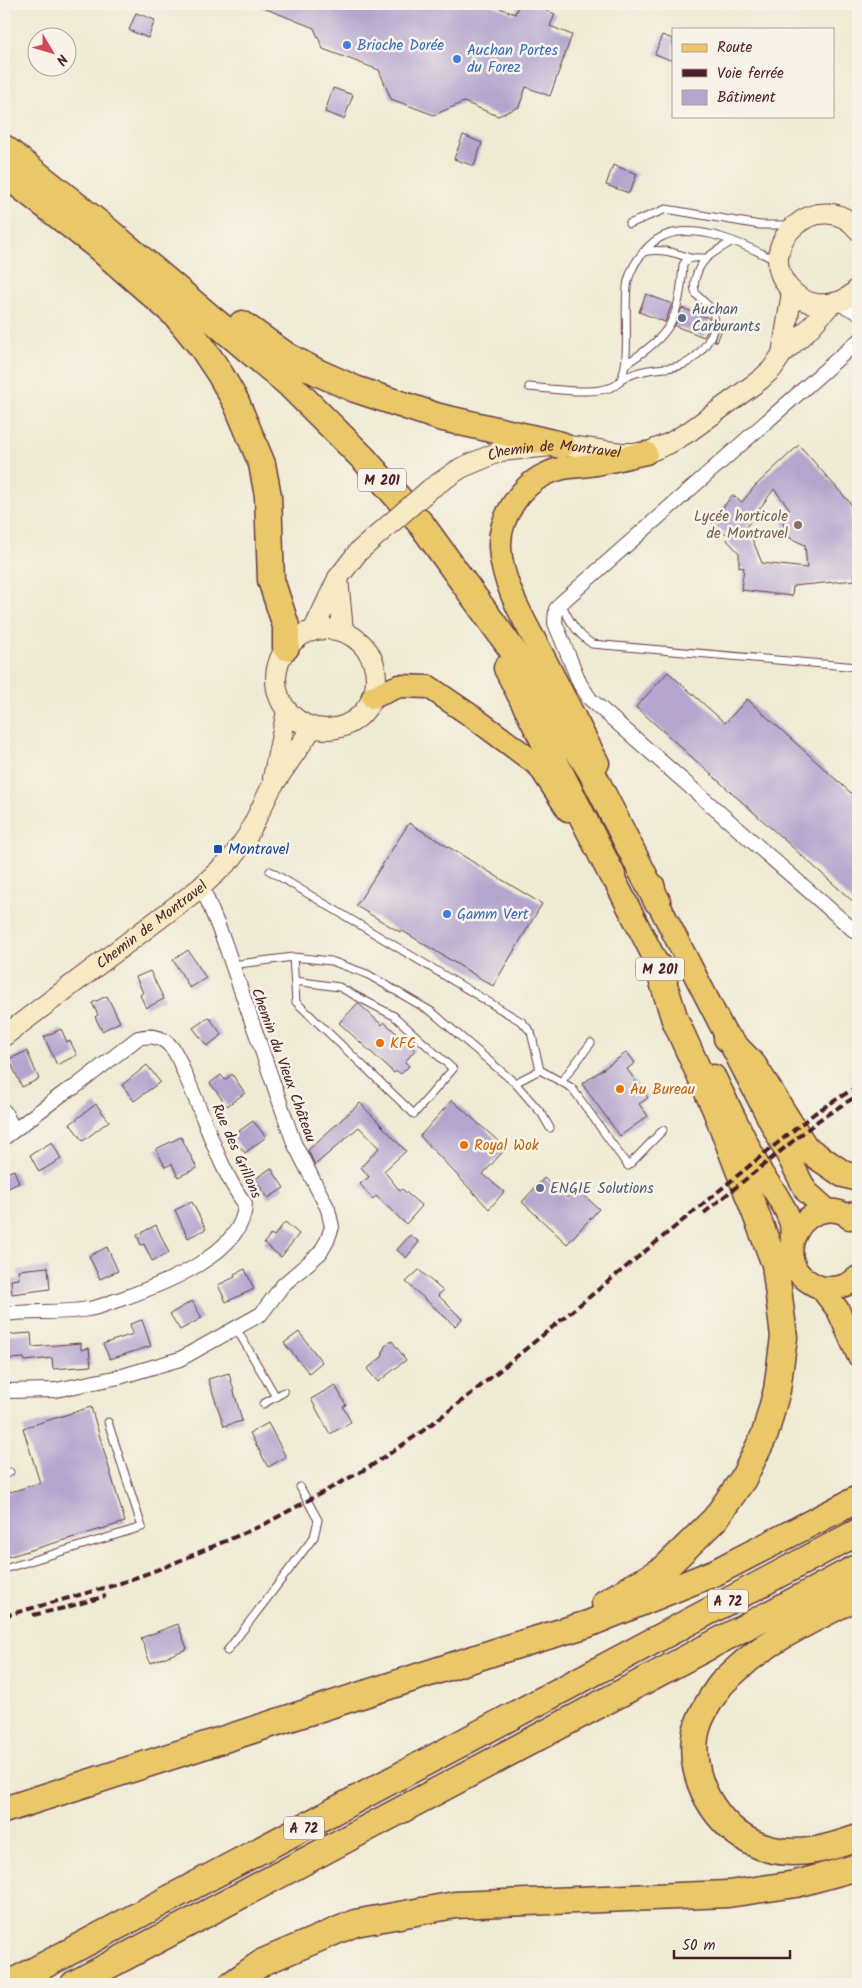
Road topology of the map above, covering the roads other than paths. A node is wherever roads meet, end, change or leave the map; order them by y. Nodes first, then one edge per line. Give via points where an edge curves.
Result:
1 (4, 148) edge
2 (4, 163) edge
3 (4, 172) edge
4 (851, 221) edge
5 (630, 224) dead end
6 (794, 224) junction
7 (102, 226) junction
8 (733, 241) junction
9 (643, 252) junction
10 (690, 258) junction
11 (705, 258) junction
12 (778, 262) junction
13 (858, 288) edge
14 (792, 292) junction
15 (834, 304) junction
16 (858, 312) edge
17 (858, 341) edge
18 (782, 354) junction
19 (626, 364) junction
20 (622, 378) junction
21 (529, 387) dead end
22 (561, 445) junction
23 (646, 453) junction
24 (338, 578) junction
25 (561, 603) junction
26 (314, 629) junction
27 (343, 631) junction
28 (286, 647) junction
29 (858, 667) edge
30 (373, 697) junction
31 (287, 711) junction
32 (312, 728) junction
33 (270, 788) junction
34 (270, 871) dead end
35 (612, 875) junction
36 (200, 888) junction
37 (657, 901) junction
38 (858, 934) edge
39 (293, 957) junction
40 (231, 965) junction
41 (658, 966) junction
42 (295, 981) junction
43 (4, 1036) edge
44 (727, 1038) junction
45 (591, 1043) dead end
46 (540, 1070) junction
47 (561, 1082) junction
48 (515, 1083) junction
49 (4, 1111) edge
50 (550, 1128) dead end
51 (663, 1130) dead end
52 (9, 1134) edge
53 (858, 1178) edge
54 (848, 1216) edge
55 (792, 1242) junction
56 (858, 1277) edge
57 (821, 1288) junction
58 (4, 1314) edge
59 (236, 1328) junction
60 (858, 1355) edge
61 (4, 1391) edge
62 (284, 1392) dead end
63 (276, 1397) junction
64 (263, 1404) dead end
65 (108, 1422) dead end
66 (300, 1487) dead end
67 (858, 1499) edge
68 (858, 1532) edge
69 (858, 1567) edge
70 (4, 1569) edge
71 (858, 1596) edge
72 (501, 1650) junction
73 (227, 1651) dead end
74 (4, 1810) edge
75 (858, 1838) edge
76 (858, 1867) edge
77 (9, 1984) edge
78 (74, 1984) edge
79 (232, 1984) edge

1 - 7 highway, M 201
2 - 35 highway, M 201 via 158,285 284,393 411,526 513,678
3 - 28 highway via 96,245 176,316 220,374 236,402 262,464 268,496 270,580 286,626
4 - 6 street via 831,214 818,214
5 - 6 lane via 666,210 760,225
6 - 12 street via 785,235
7 - 22 highway via 287,356 318,373 439,417
7 - 37 highway, M 201 via 289,384 364,459 422,525 529,673 592,771
8 - 9 lane via 676,232 654,240
8 - 11 lane
8 - 12 lane
9 - 10 lane via 667,250
9 - 19 lane via 628,282
10 - 11 lane
10 - 19 lane via 683,265 681,293 674,318 657,341
11 - 20 lane via 694,284 696,293 710,307 714,317 707,343 699,354 684,364
12 - 14 street
13 - 15 street, Chemin de Montravel
14 - 15 street via 814,304
14 - 18 street, Chemin de Montravel
15 - 16 street
15 - 18 street, Chemin de Montravel
17 - 25 street
18 - 23 street, Chemin de Montravel via 760,380 690,431
19 - 20 lane
20 - 21 lane via 616,385 597,391
22 - 23 street, Chemin de Montravel
22 - 24 street, Chemin de Montravel, bridge via 501,452 461,468 430,489 358,552
23 - 37 main road via 589,465 566,466 544,475 512,505 502,527 500,546 502,564 522,616 646,855
24 - 26 street, Chemin de Montravel
24 - 27 street
25 - 29 lane via 572,626 592,644
25 - 38 street via 556,609 555,623 580,684 590,698
26 - 27 street
26 - 28 street via 298,636
27 - 30 street via 357,639 375,665
28 - 31 street via 278,662 275,679 278,696
30 - 32 street via 355,720 341,727
30 - 35 main road via 398,686 429,687 539,766
31 - 32 street
31 - 33 street, Chemin de Montravel
32 - 33 street, Chemin de Montravel
33 - 36 street, Chemin de Montravel via 248,835 232,858
34 - 46 lane via 522,1022 531,1032
35 - 41 main road, M 201
36 - 40 street, Chemin du Vieux Château
36 - 43 street, Chemin de Montravel
37 - 44 main road, M 201
39 - 40 lane
39 - 42 lane
39 - 48 lane via 332,961 367,974 432,1012
40 - 59 street, Chemin du Vieux Château via 294,1143 328,1209 332,1227 320,1253 283,1285 261,1314
41 - 55 main road, M 201 via 762,1174 786,1211 791,1223
41 - 72 highway via 675,1020 716,1110 775,1264 784,1336 777,1390 765,1434 743,1479 715,1519 664,1568 585,1615
42 - 42 lane via 339,987 394,1016 452,1069 414,1114 296,1002
44 - 53 highway via 753,1065 805,1148 844,1174
44 - 54 main road, M 201 via 806,1190
45 - 47 lane
46 - 47 lane
46 - 48 lane
47 - 51 lane via 572,1088 628,1166
48 - 50 lane
49 - 52 street, Rue des Grillons
52 - 58 street, Rue des Grillons via 138,1038 149,1035 160,1038 172,1048 215,1148 245,1204 245,1213 242,1223 215,1253 192,1270 148,1289 89,1309
54 - 55 main road via 814,1214 797,1229
55 - 57 main road via 796,1269 807,1281
56 - 57 main road via 841,1288
57 - 60 main road via 838,1310
59 - 61 street, Chemin du Vieux Château via 180,1359 118,1377 56,1390
59 - 63 lane
62 - 63 lane
63 - 64 lane
65 - 70 lane via 142,1527
66 - 73 lane via 318,1520 314,1537
67 - 72 highway via 716,1572 588,1624
68 - 77 highway, A 72
69 - 78 highway, A 72
71 - 75 highway via 785,1634 746,1661 720,1685 704,1711 695,1737 695,1760 700,1783 712,1806 730,1827 748,1841 770,1849 798,1852 826,1849
72 - 74 highway
76 - 79 highway via 796,1884 728,1894 455,1906 354,1924 264,1962

